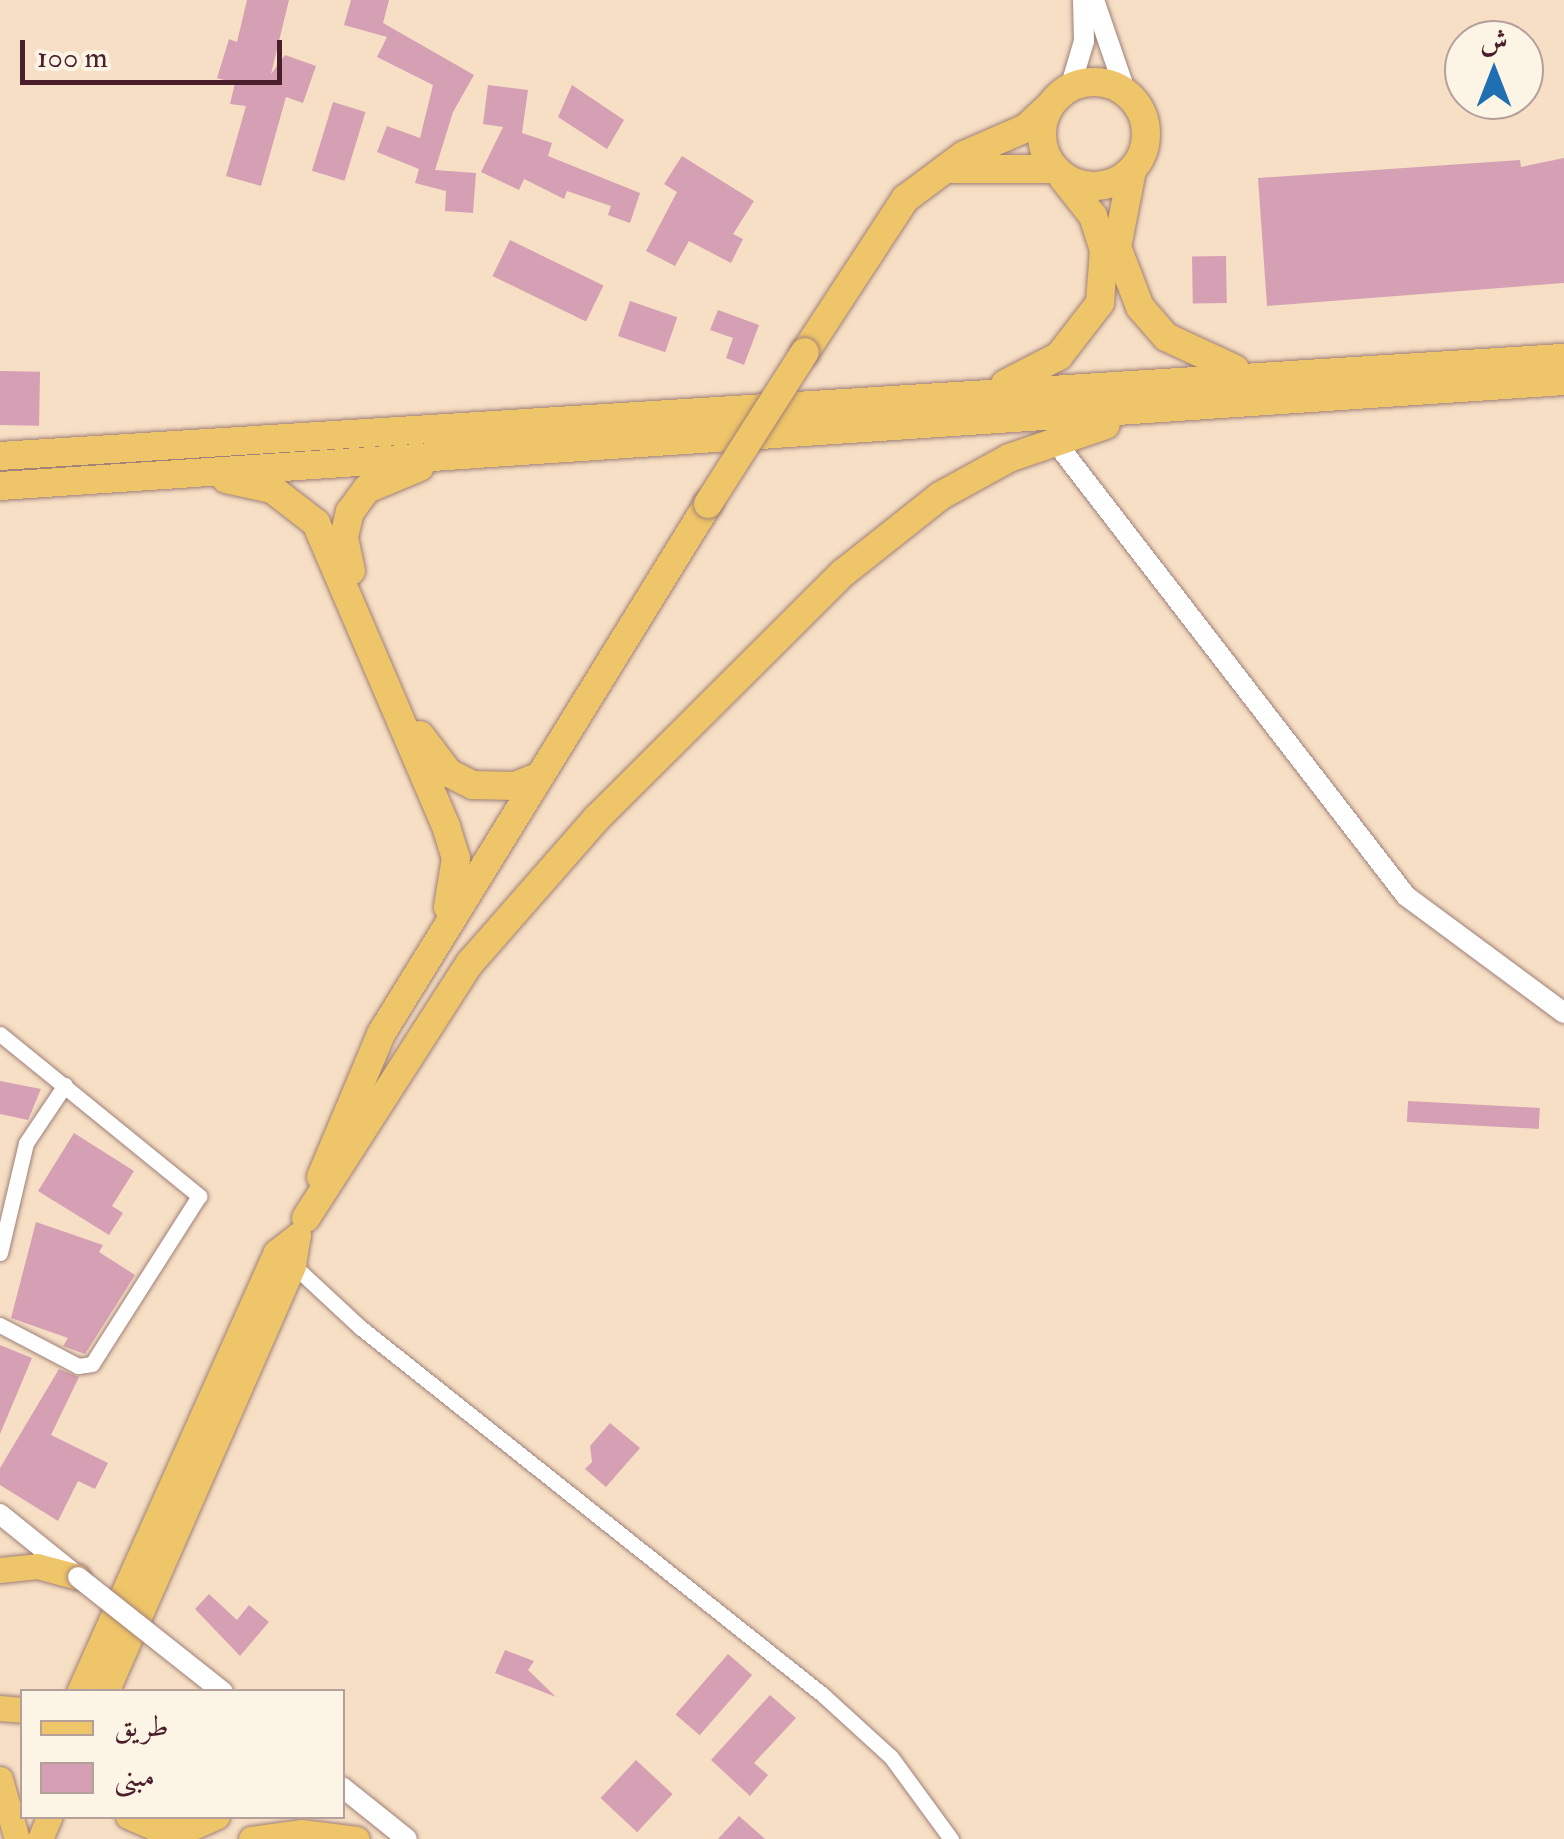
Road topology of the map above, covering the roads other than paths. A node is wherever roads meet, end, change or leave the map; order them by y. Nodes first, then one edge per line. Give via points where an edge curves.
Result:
1 (1083, 0) edge
2 (1094, 0) edge
3 (1126, 92) junction
4 (1060, 97) junction
5 (1132, 170) junction
6 (941, 171) junction
7 (1058, 173) junction
8 (1564, 358) edge
9 (1246, 373) junction
10 (1564, 381) edge
11 (982, 394) junction
12 (1187, 408) junction
13 (1054, 440) junction
14 (0, 456) edge
15 (457, 456) junction
16 (185, 472) junction
17 (0, 486) edge
18 (540, 776) junction
19 (443, 928) junction
20 (1564, 1013) edge
21 (0, 1034) edge
22 (65, 1086) junction
23 (293, 1243) junction
24 (0, 1253) edge
25 (0, 1325) edge
26 (0, 1514) edge
27 (0, 1570) edge
28 (78, 1578) junction
29 (204, 1682) edge
30 (80, 1689) edge
31 (107, 1689) edge
32 (0, 1779) edge
33 (345, 1790) edge
34 (45, 1819) edge
35 (135, 1819) edge
36 (210, 1819) edge
37 (268, 1819) edge
38 (24, 1833) edge
39 (251, 1839) edge
40 (357, 1839) edge
41 (407, 1839) edge
42 (952, 1839) edge

1 - 4 street via 1084,40
2 - 3 street
3 - 4 highway via 1088,82
3 - 5 highway via 1145,121 1146,139
4 - 6 highway via 1026,128
4 - 7 highway via 1041,138
5 - 7 highway via 1098,186
5 - 9 highway via 1118,247 1140,307 1166,337
6 - 7 highway
6 - 18 highway, bridge via 887,218
7 - 11 highway via 1092,216 1104,250 1100,303 1059,356
8 - 9 highway
9 - 11 highway
10 - 12 highway
11 - 14 highway
12 - 13 highway
12 - 15 highway
13 - 20 street via 1406,896
13 - 23 highway via 940,496 893,528 596,819 470,964
15 - 16 highway
15 - 18 highway via 367,489 350,512 345,557 435,759 472,784 515,786
16 - 17 highway
16 - 19 highway via 272,489 316,523 446,826 456,858
18 - 19 highway
19 - 23 highway via 352,1096
21 - 22 street
22 - 24 street via 26,1143
22 - 25 street via 196,1190 198,1203 92,1364 78,1366
23 - 30 main road
23 - 31 main road
23 - 42 street via 360,1328 891,1757
26 - 28 street
27 - 28 main road via 37,1566
28 - 29 street, bridge
32 - 38 main road
33 - 41 street
34 - 38 main road
35 - 36 main road via 155,1828
37 - 39 main road
39 - 40 main road via 301,1832

